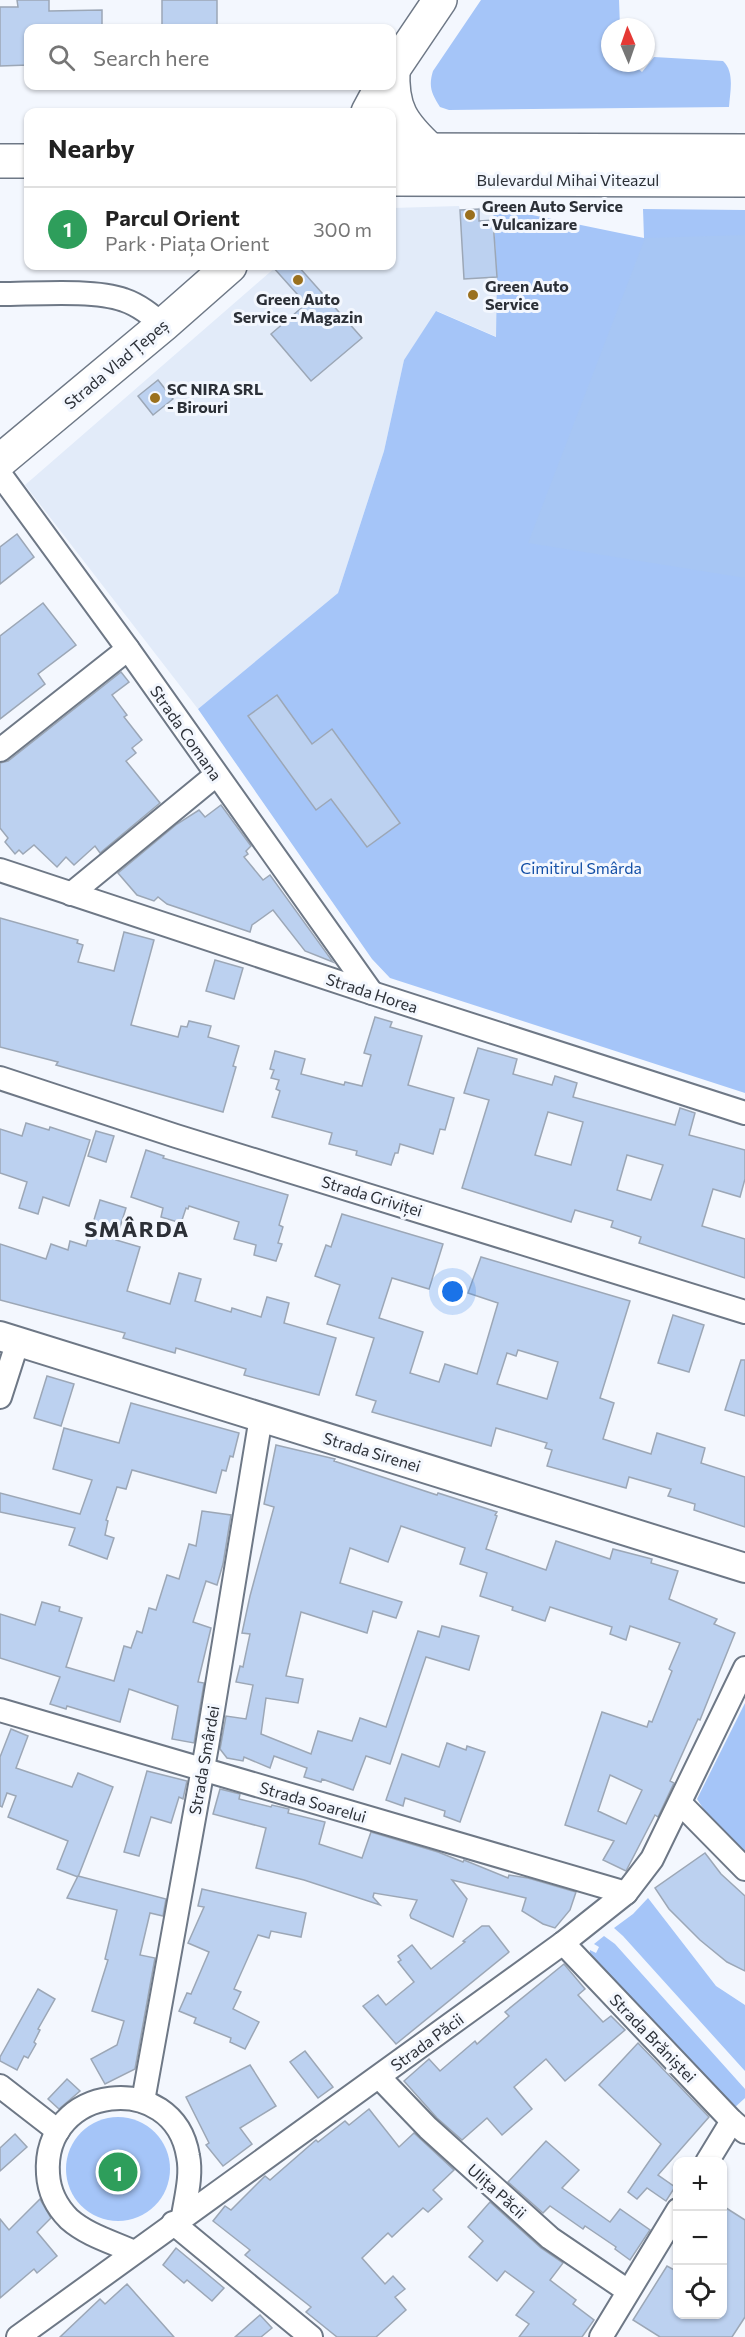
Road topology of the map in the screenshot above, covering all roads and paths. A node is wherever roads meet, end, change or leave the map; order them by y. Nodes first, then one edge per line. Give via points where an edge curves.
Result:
1 (440, 0) edge
2 (396, 65) edge
3 (392, 90) edge
4 (396, 108) edge
5 (396, 108) edge
6 (396, 150) edge
7 (430, 150) junction
8 (745, 151) edge
9 (24, 160) edge
10 (0, 161) edge
11 (396, 179) edge
12 (745, 180) edge
13 (225, 270) edge
14 (0, 294) edge
15 (163, 325) junction
16 (0, 461) edge
17 (0, 474) edge
18 (128, 649) junction
19 (0, 750) edge
20 (216, 775) junction
21 (0, 870) edge
22 (71, 894) junction
23 (372, 993) junction
24 (0, 1078) edge
25 (745, 1113) edge
26 (745, 1312) edge
27 (9, 1339) edge
28 (0, 1397) edge
29 (261, 1417) junction
30 (745, 1568) edge
31 (745, 1668) edge
32 (0, 1710) edge
33 (203, 1770) junction
34 (681, 1803) junction
35 (745, 1869) edge
36 (626, 1893) junction
37 (563, 1943) junction
38 (379, 2076) junction
39 (0, 2086) edge
40 (142, 2101) junction
41 (738, 2126) edge
42 (58, 2131) junction
43 (711, 2157) edge
44 (677, 2211) edge
45 (178, 2219) junction
46 (134, 2252) junction
47 (628, 2291) junction
48 (18, 2337) edge
49 (311, 2337) edge
50 (601, 2337) edge

1 - 2 main road
3 - 5 main road
4 - 7 main road
6 - 7 main road, Bulevardul Mihai Viteazul
7 - 8 main road, Bulevardul Mihai Viteazul
9 - 10 main road
11 - 12 main road, Bulevardul Mihai Viteazul
13 - 15 main road, Strada Vlad Țepeș
14 - 15 street via 107,296 141,308
15 - 16 main road, Strada Vlad Țepeș
17 - 18 street, Strada Comana
18 - 19 street
18 - 20 street, Strada Comana
20 - 22 street
20 - 23 street, Strada Comana
21 - 22 street, Strada Horea
22 - 23 street, Strada Horea
23 - 25 street, Strada Horea
24 - 26 street, Strada Griviței
27 - 28 street
27 - 29 street, Strada Sirenei
29 - 30 street, Strada Sirenei
29 - 33 street, Strada Smârdei
31 - 34 street, Strada Păcii
32 - 33 street, Strada Soarelui
33 - 36 street, Strada Soarelui
33 - 40 street, Strada Smârdei
34 - 35 street
34 - 36 street, Strada Păcii via 652,1858
36 - 37 street, Strada Păcii
37 - 38 street, Strada Păcii
37 - 41 street, Strada Brăniștei
38 - 45 street, Strada Păcii
38 - 47 street, Ulița Păcii via 436,2135 550,2238
39 - 42 street
40 - 42 street via 121,2097 94,2102 72,2115
40 - 45 street via 171,2120 184,2142 189,2167
41 - 43 street
42 - 46 street via 48,2166 51,2191 61,2210 78,2226
44 - 47 street
45 - 46 street, Strada Păcii
45 - 49 street
46 - 48 street, Strada Păcii
47 - 50 street

